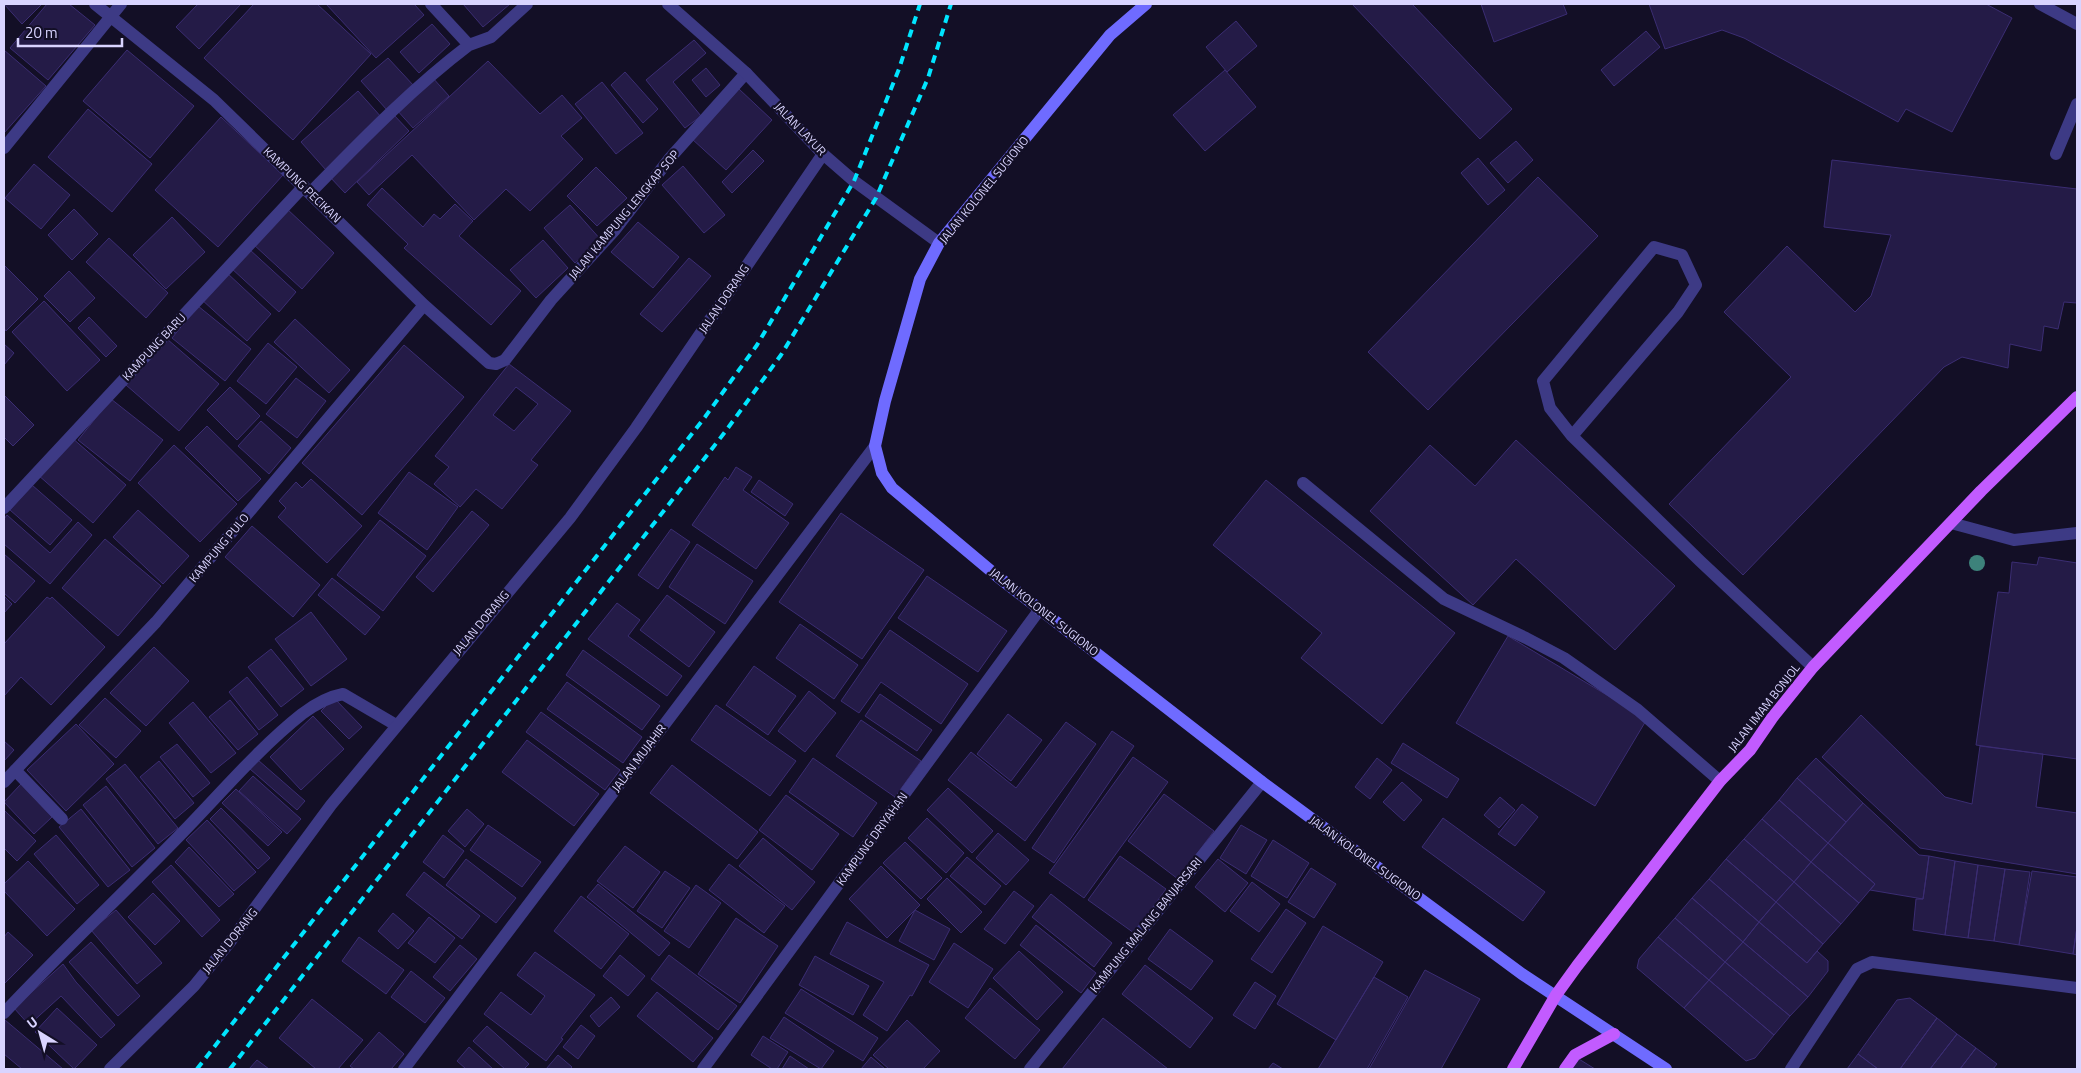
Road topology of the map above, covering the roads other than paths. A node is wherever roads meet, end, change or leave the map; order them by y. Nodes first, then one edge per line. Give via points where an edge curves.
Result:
1 (95, 4) edge
2 (121, 4) edge
3 (432, 4) edge
4 (527, 4) edge
5 (668, 4) edge
6 (1146, 4) edge
7 (2040, 4) edge
8 (111, 16) junction
9 (2077, 24) edge
10 (469, 45) junction
11 (746, 73) junction
12 (2077, 104) edge
13 (4, 148) edge
14 (823, 154) junction
15 (2056, 154) dead end
16 (307, 189) junction
17 (940, 243) junction
18 (424, 305) junction
19 (505, 360) joint
20 (2077, 396) edge
21 (1572, 436) junction
22 (875, 446) junction
23 (1303, 483) dead end
24 (4, 508) edge
25 (1951, 523) junction
26 (2077, 533) edge
27 (1040, 609) junction
28 (1813, 667) junction
29 (396, 725) junction
30 (15, 770) junction
31 (4, 782) edge
32 (1262, 782) junction
33 (1720, 782) junction
34 (62, 819) dead end
35 (2077, 988) edge
36 (1556, 995) junction
37 (4, 1014) edge
38 (1614, 1034) junction
39 (110, 1069) edge
40 (404, 1069) edge
41 (704, 1069) edge
42 (1030, 1069) edge
43 (1513, 1069) edge
44 (1564, 1069) edge
45 (1666, 1069) edge
46 (1791, 1069) edge

1 - 8 street, KAMPUNG PECIKAN
2 - 8 street
3 - 10 street
4 - 10 street, KAMPUNG BARU via 491,37
5 - 11 street, JALAN LAYUR
6 - 17 main road, JALAN KOLONEL SUGIONO via 1110,36
7 - 9 street
8 - 13 street
8 - 16 street, KAMPUNG PECIKAN via 214,100
10 - 16 street, KAMPUNG BARU via 396,106
11 - 14 street, JALAN LAYUR
11 - 19 street, JALAN KAMPUNG LENGKAP SOP via 670,158 614,231 551,300
12 - 15 street
14 - 17 street, JALAN LAYUR via 854,181
14 - 29 street, JALAN DORANG via 636,428 575,510
16 - 18 street, KAMPUNG PECIKAN
16 - 24 street, KAMPUNG BARU
17 - 22 main road, JALAN KOLONEL SUGIONO via 920,279 884,401
18 - 19 street, KAMPUNG PECIKAN via 489,363
18 - 30 street, KAMPUNG PULO via 156,622
20 - 25 main road, JALAN IMAM BONJOL
21 - 21 street via 1678,312 1696,285 1682,255 1654,247 1543,381 1550,408
21 - 28 street
22 - 27 main road, JALAN KOLONEL SUGIONO via 882,473 892,488
22 - 40 street, JALAN MUJAHIR
23 - 33 street via 1444,599 1564,658 1638,710
25 - 26 street via 2014,540
25 - 28 main road, JALAN IMAM BONJOL
27 - 32 main road, JALAN KOLONEL SUGIONO
27 - 41 street, KAMPUNG DRIYAHAN
28 - 33 main road, JALAN IMAM BONJOL via 1750,750
29 - 37 street via 343,694 325,699 302,714 47,966
29 - 39 street, JALAN DORANG via 194,986
30 - 31 street, KAMPUNG PULO
30 - 34 street
32 - 36 main road, JALAN KOLONEL SUGIONO via 1522,974
32 - 42 street, KAMPUNG MALANG BANJARSARI
33 - 36 main road, JALAN IMAM BONJOL
35 - 46 street via 1872,962 1857,969
36 - 38 main road, JALAN KOLONEL SUGIONO
36 - 43 main road, JALAN IMAM BONJOL
38 - 44 main road via 1575,1055
38 - 45 main road, JALAN KOLONEL SUGIONO

